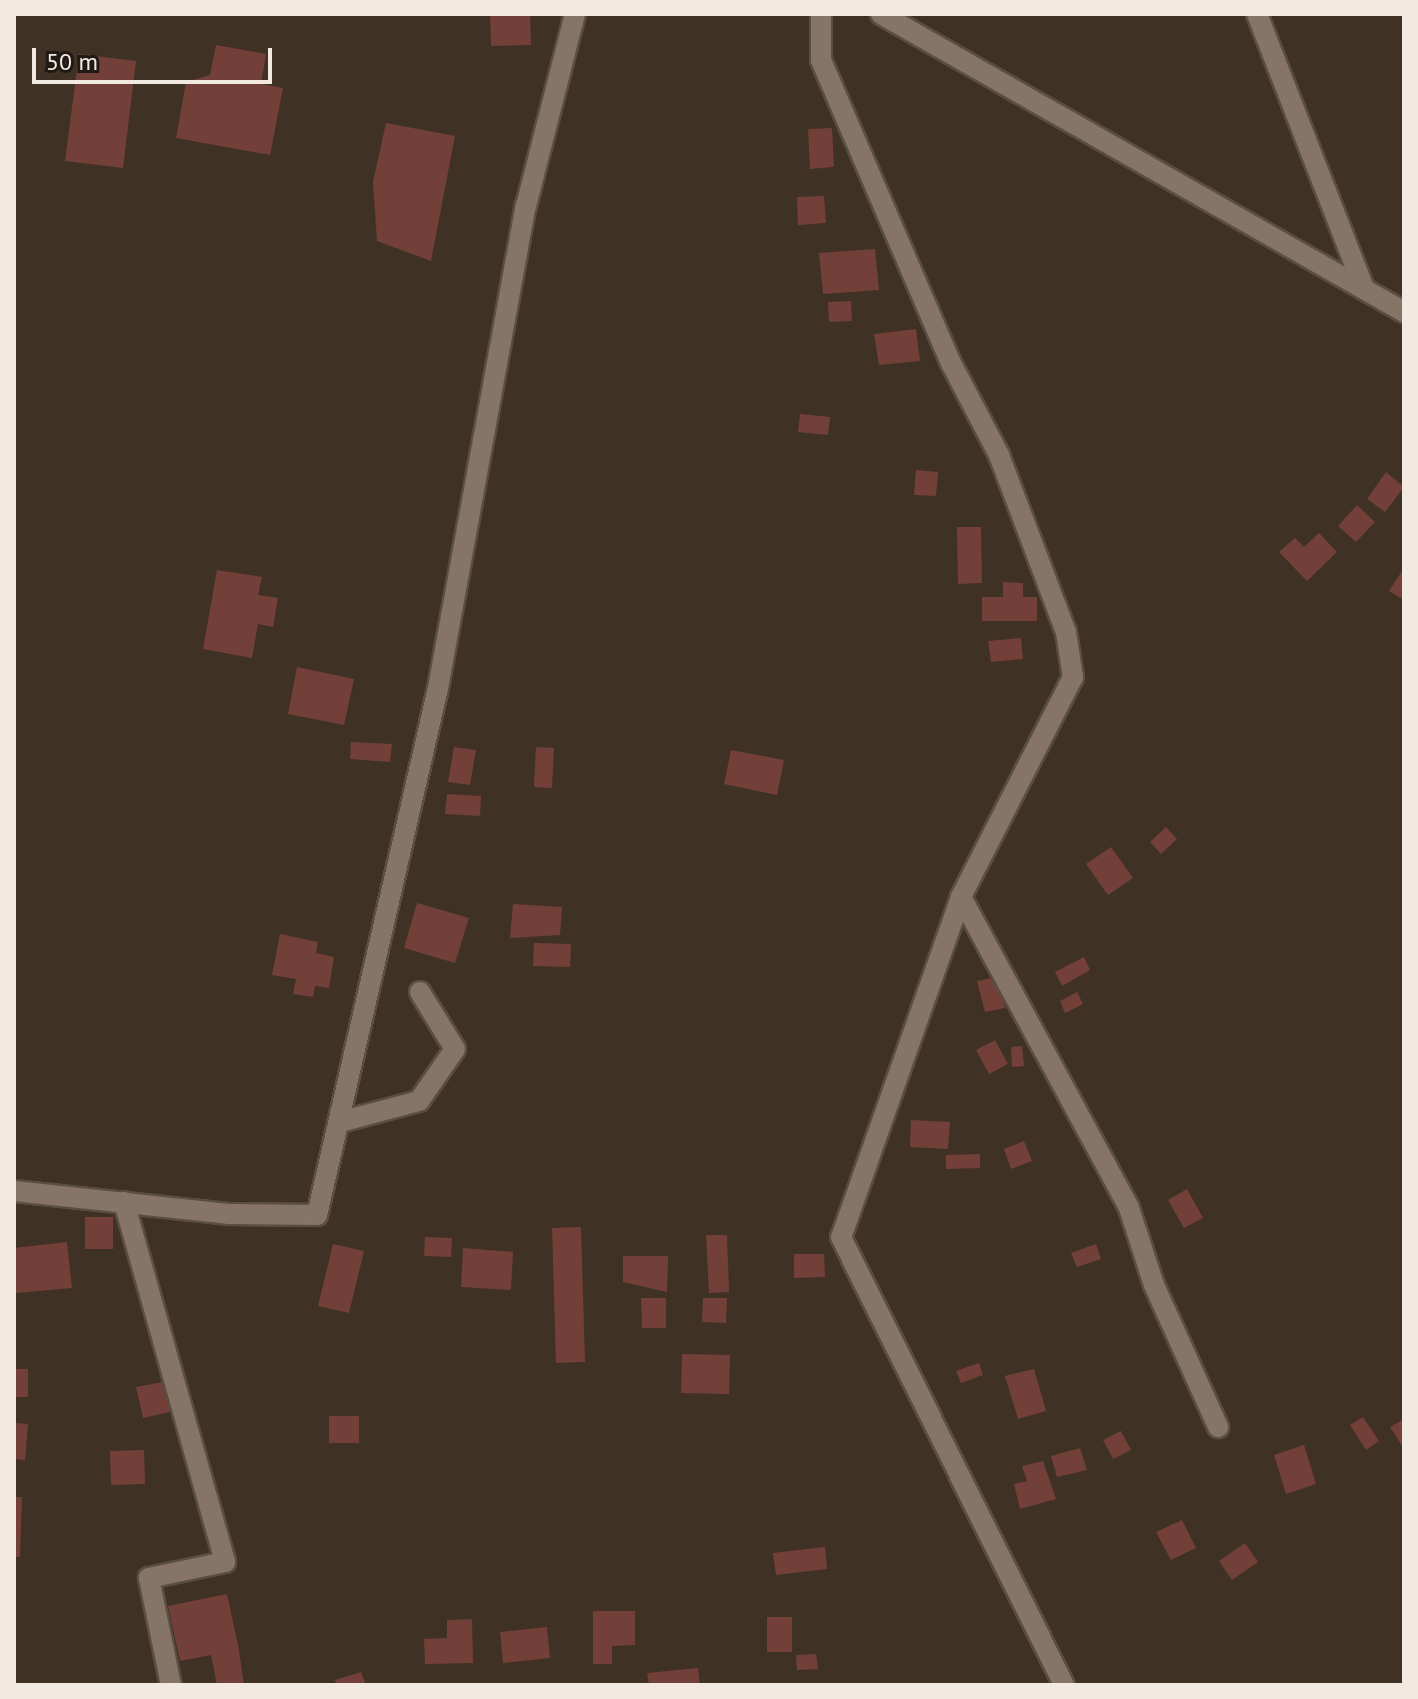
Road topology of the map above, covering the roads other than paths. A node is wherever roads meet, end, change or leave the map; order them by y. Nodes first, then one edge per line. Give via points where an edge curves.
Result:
1 (575, 14) edge
2 (821, 14) edge
3 (881, 14) edge
4 (1257, 14) edge
5 (1364, 289) junction
6 (1404, 312) edge
7 (961, 897) junction
8 (420, 992) dead end
9 (340, 1122) junction
10 (14, 1191) edge
11 (124, 1202) junction
12 (1218, 1427) dead end
13 (171, 1685) edge
14 (1064, 1685) edge

1 - 9 street via 526,206 438,688
2 - 7 street via 821,60 952,365 999,455 1066,632 1073,677
3 - 5 street
4 - 5 street
5 - 6 street
7 - 12 street via 1129,1208 1154,1285
7 - 14 street via 841,1237
8 - 9 street via 455,1049 419,1101
9 - 11 street via 317,1215
10 - 11 street
11 - 13 street via 225,1562 149,1578

